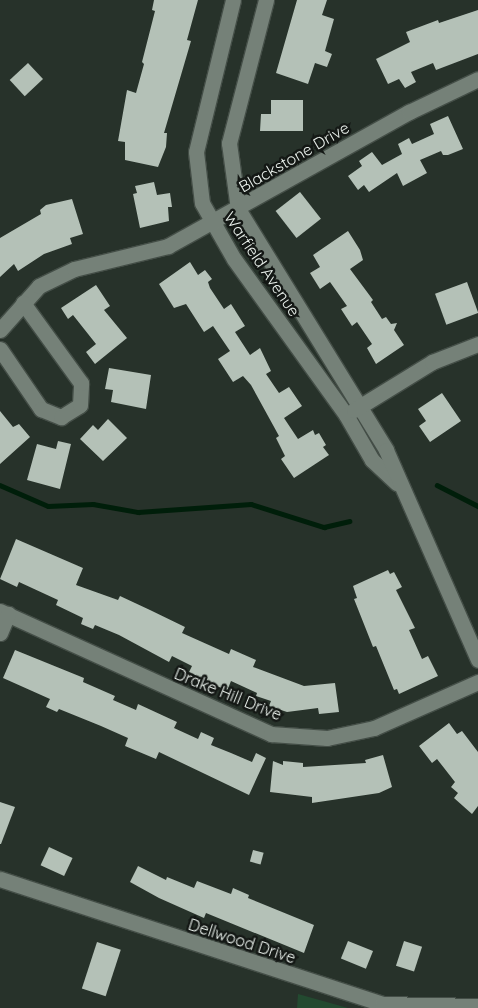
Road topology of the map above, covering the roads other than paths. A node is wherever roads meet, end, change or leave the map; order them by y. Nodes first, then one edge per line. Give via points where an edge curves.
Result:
1 (232, 0) edge
2 (266, 0) edge
3 (478, 78) edge
4 (238, 209) junction
5 (213, 223) junction
6 (23, 303) junction
7 (0, 330) edge
8 (478, 344) edge
9 (0, 348) edge
10 (362, 406) junction
11 (346, 415) junction
12 (400, 486) junction
13 (4, 613) edge
14 (0, 633) edge
15 (478, 660) edge
16 (478, 682) edge
17 (0, 879) edge
18 (478, 1006) edge

1 - 5 street, Warfield Avenue via 196,152 202,203
2 - 4 street, Warfield Avenue via 229,143
3 - 4 street, Blackstone Drive via 409,112
4 - 5 street, Blackstone Drive
4 - 10 street, Warfield Avenue
5 - 6 street, Blackstone Drive via 168,246 74,269 39,286
5 - 11 street, Warfield Avenue via 234,259
6 - 7 street, Blackstone Drive
6 - 9 street via 81,383 80,404 60,417 41,409
8 - 10 street via 432,362
10 - 11 street
10 - 12 street, Warfield Avenue via 386,450
11 - 12 street, Warfield Avenue via 372,460
12 - 15 street, Warfield Avenue
13 - 14 street
13 - 16 street, Drake Hill Drive via 271,734 327,738 374,728
17 - 18 street, Dellwood Drive via 382,1004

